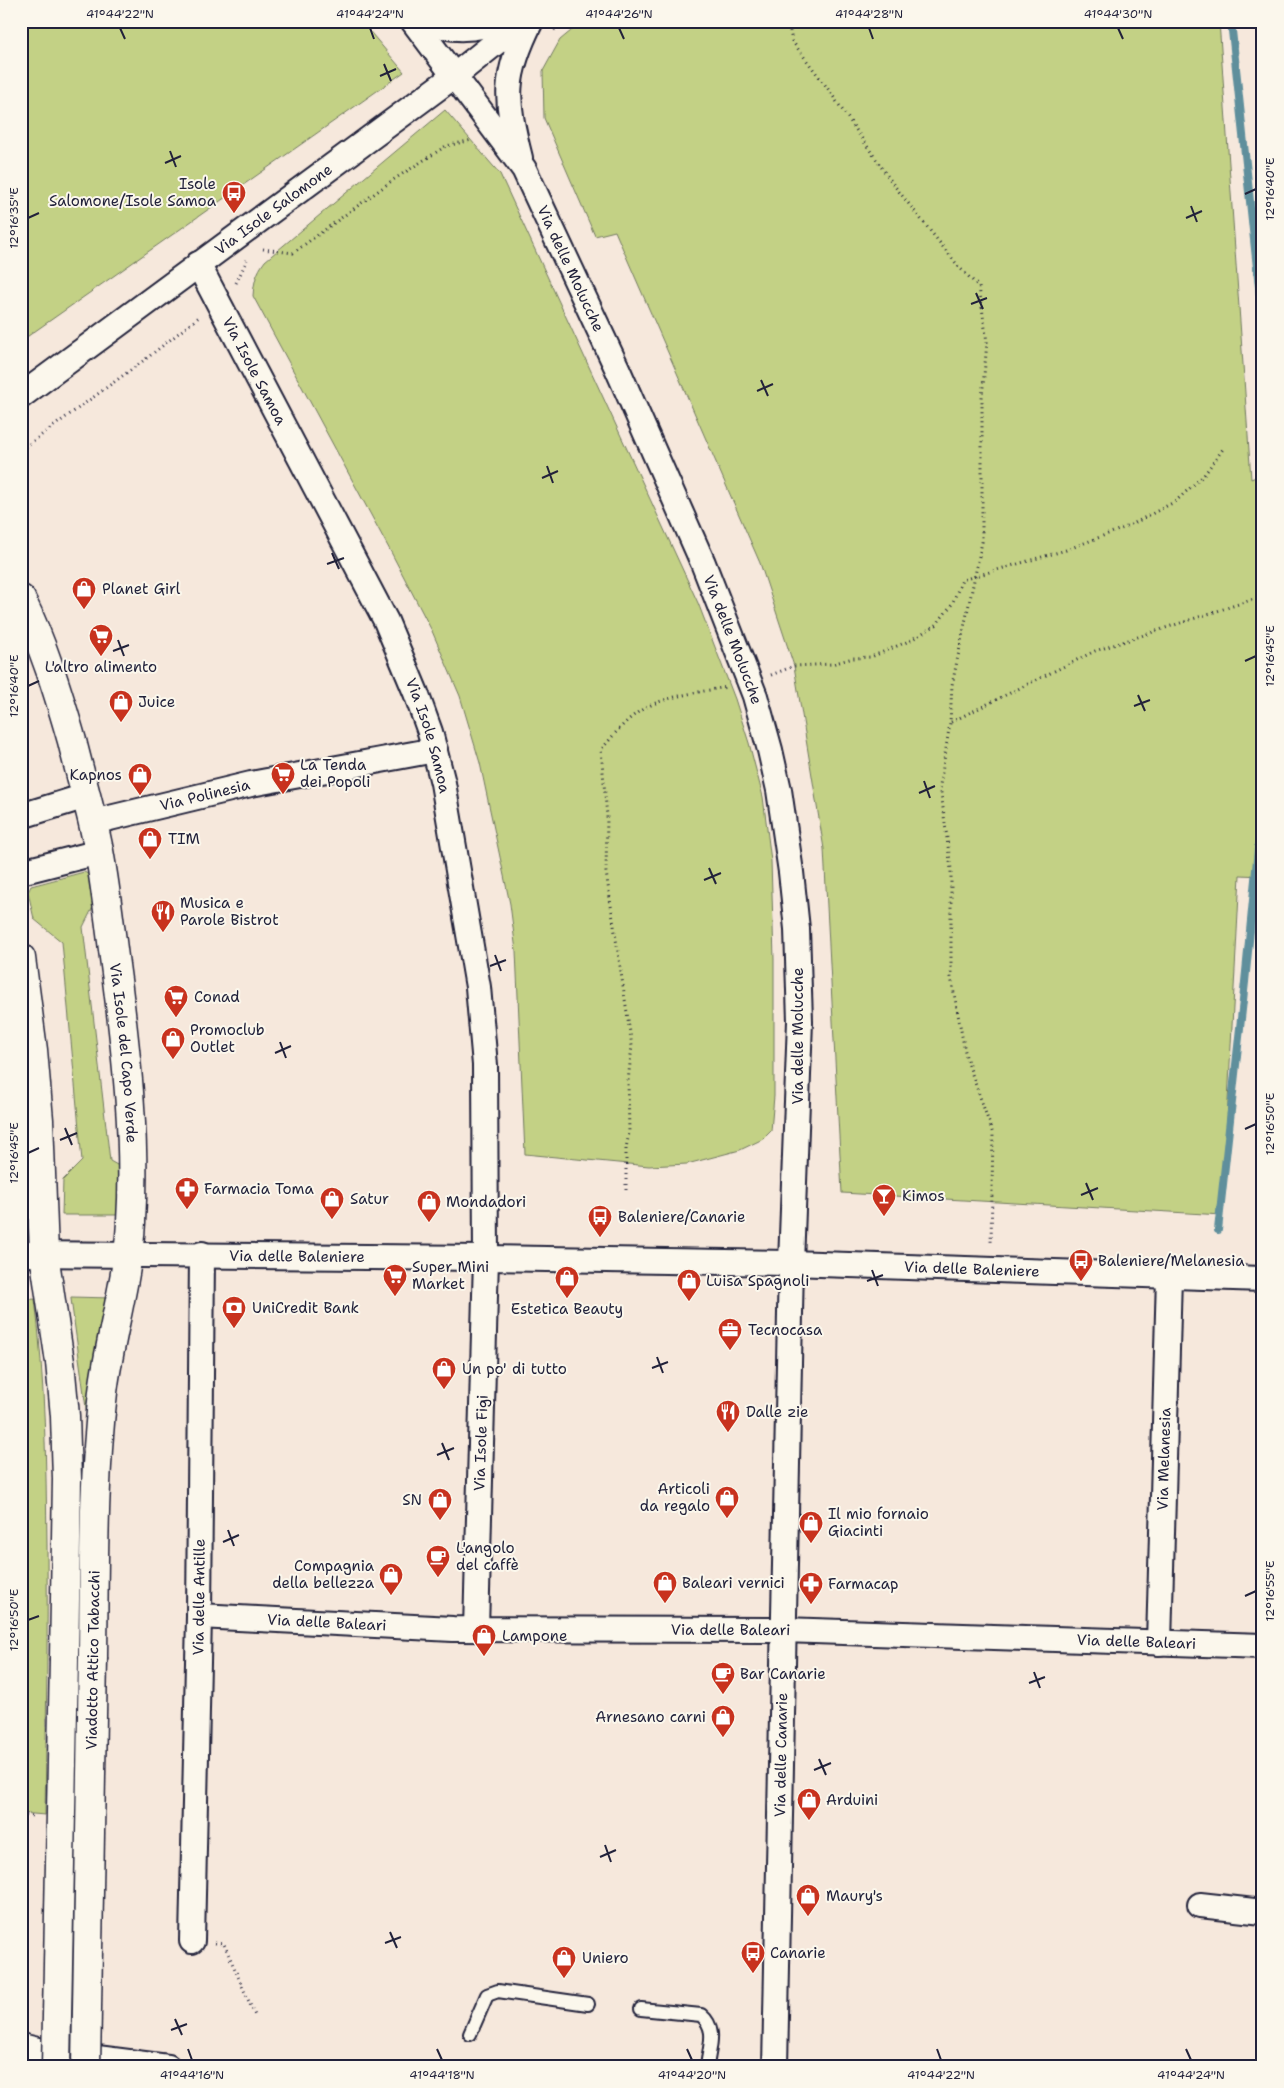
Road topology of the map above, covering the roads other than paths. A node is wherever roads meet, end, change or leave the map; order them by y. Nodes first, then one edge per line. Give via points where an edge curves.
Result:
1 (413, 21) edge
2 (427, 21) edge
3 (502, 21) edge
4 (523, 21) edge
5 (541, 27) edge
6 (454, 76) junction
7 (524, 169) junction
8 (198, 264) junction
9 (21, 396) edge
10 (21, 599) edge
11 (435, 750) junction
12 (90, 809) junction
13 (21, 816) edge
14 (99, 852) junction
15 (21, 872) edge
16 (21, 958) edge
17 (32, 1254) edge
18 (202, 1254) junction
19 (128, 1255) junction
20 (486, 1258) junction
21 (791, 1263) junction
22 (1169, 1276) junction
23 (1263, 1279) edge
24 (199, 1616) junction
25 (476, 1629) junction
26 (783, 1630) junction
27 (1159, 1643) junction
28 (1263, 1646) edge
29 (1200, 1905) dead end
30 (1263, 1912) edge
31 (192, 1941) road end
32 (588, 2004) dead end
33 (641, 2009) dead end
34 (470, 2034) dead end
35 (21, 2046) edge
36 (56, 2067) edge
37 (86, 2067) edge
38 (168, 2067) edge
39 (707, 2067) edge
40 (775, 2067) edge

1 - 6 street, Via delle Molucche
2 - 3 street via 465,29
4 - 6 street, Via Isole Salomone
5 - 7 street via 514,59 509,89 512,124
6 - 7 street, Via delle Molucche
6 - 8 street, Via Isole Salomone
7 - 21 street, Via delle Molucche via 675,499 750,683 770,750 779,790 797,929 800,1037
8 - 9 street, Via Isole Salomone
8 - 11 street, Via Isole Samoa via 375,596 408,672
10 - 12 street, Via Isole del Capo Verde via 58,692
11 - 12 street, Via Polinesia
11 - 20 street, Via Isole Samoa via 478,987 483,1035
12 - 13 street
12 - 14 street, Via Isole del Capo Verde
14 - 15 street
14 - 19 street, Via Isole del Capo Verde via 121,1008 131,1115 132,1211
16 - 17 street via 39,1112
17 - 19 street, Via delle Baleniere
17 - 36 street, Viadotto Attico Tabacchi, bridge via 61,1373 67,1457
18 - 19 street, Via delle Baleniere
18 - 20 street, Via delle Baleniere
18 - 24 street, Via delle Antille
19 - 37 street, Viadotto Attico Tabacchi, bridge via 105,1376 96,1481
20 - 21 street, Via delle Baleniere
20 - 25 street, Via Isole Figi
21 - 22 street, Via delle Baleniere
21 - 26 street, Via delle Canarie
22 - 23 street, Via delle Baleniere
22 - 27 street, Via Melanesia
24 - 25 street, Via delle Baleari
24 - 31 street, Via delle Antille
25 - 26 street, Via delle Baleari
26 - 27 street, Via delle Baleari
26 - 40 street, Via delle Canarie
27 - 28 street, Via delle Baleari
29 - 30 street
32 - 34 lane via 492,1992 487,1995
33 - 39 lane via 701,2015 709,2021 712,2028
35 - 38 street

